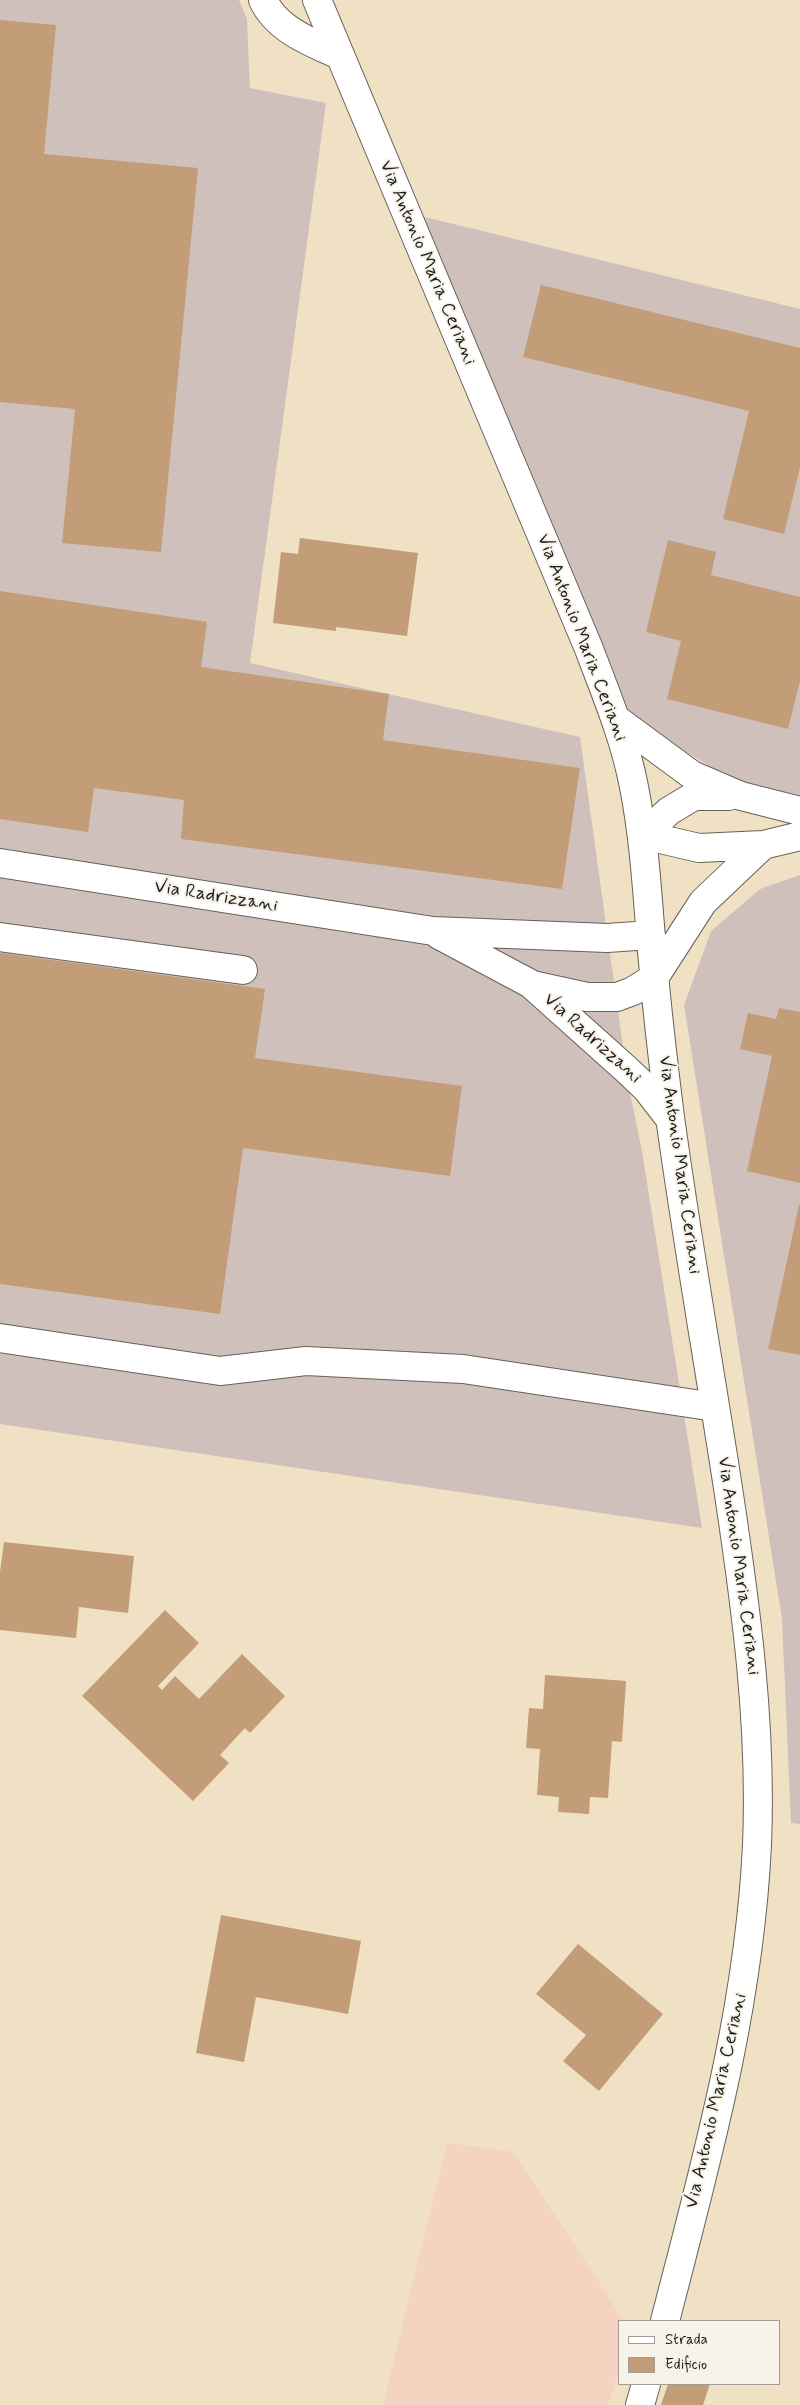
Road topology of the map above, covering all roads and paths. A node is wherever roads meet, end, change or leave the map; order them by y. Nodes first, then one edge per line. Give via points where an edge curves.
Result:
1 (263, 0) edge
2 (317, 0) edge
3 (339, 55) junction
4 (616, 719) junction
5 (741, 796) junction
6 (800, 812) edge
7 (643, 835) junction
8 (800, 836) edge
9 (763, 845) junction
10 (0, 863) edge
11 (433, 931) junction
12 (651, 935) junction
13 (0, 937) edge
14 (243, 970) dead end
15 (654, 978) junction
16 (531, 984) junction
17 (670, 1119) junction
18 (0, 1338) edge
19 (715, 1407) junction
20 (664, 2320) edge
21 (646, 2385) edge
22 (640, 2405) edge

1 - 3 street via 286,28
2 - 3 street, Via Antonio Maria Ceriani
3 - 4 street, Via Antonio Maria Ceriani
4 - 5 street via 692,775
4 - 7 street, Via Antonio Maria Ceriani via 634,782
5 - 6 street
5 - 7 street via 694,796 669,811
7 - 9 street via 699,848
7 - 12 street, Via Antonio Maria Ceriani
8 - 9 street
9 - 15 street via 703,902
10 - 11 street, Via Radrizzani
11 - 12 street, Via Radrizzani via 608,938
11 - 16 street, Via Radrizzani
12 - 15 street, Via Antonio Maria Ceriani
13 - 14 street
15 - 16 street, Via Radrizzani via 616,997 587,997
15 - 17 street, Via Antonio Maria Ceriani
16 - 17 street, Via Radrizzani via 646,1088
17 - 19 street, Via Antonio Maria Ceriani
18 - 19 street via 220,1371 306,1362 463,1369
19 - 20 street, Via Antonio Maria Ceriani via 751,1650 758,1779 757,1844 748,1954 735,2036 722,2099
21 - 22 street

